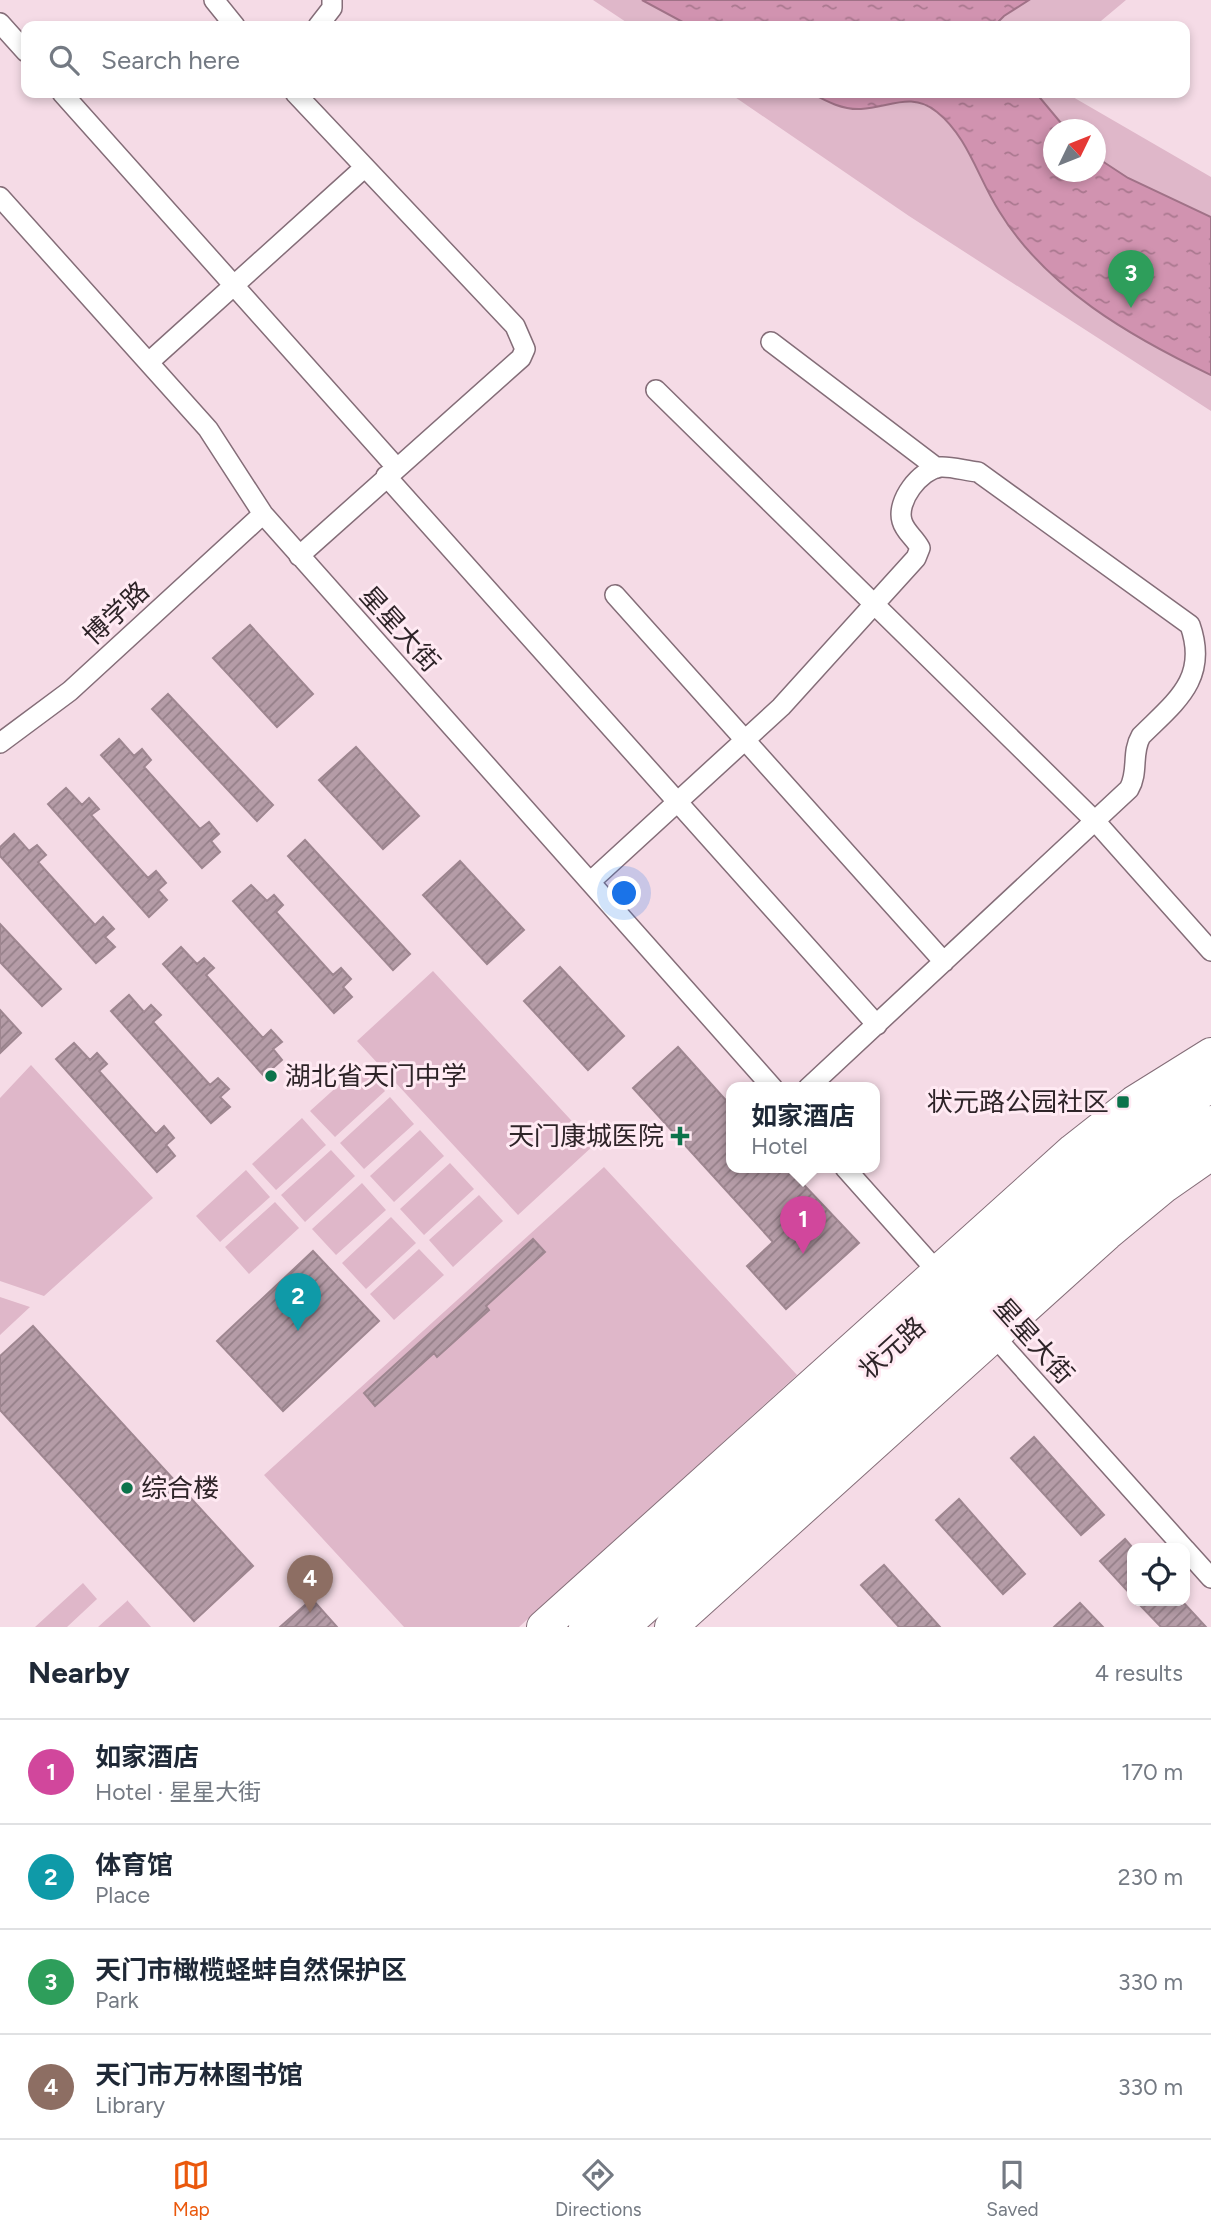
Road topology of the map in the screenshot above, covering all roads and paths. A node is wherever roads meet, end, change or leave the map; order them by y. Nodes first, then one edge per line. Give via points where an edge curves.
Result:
1 (214, 0) edge
2 (332, 0) edge
3 (231, 21) edge
4 (322, 21) edge
5 (0, 23) edge
6 (21, 46) edge
7 (66, 98) edge
8 (300, 98) edge
9 (365, 167) junction
10 (0, 197) edge
11 (233, 285) junction
12 (771, 342) dead end
13 (149, 362) junction
14 (656, 390) dead end
15 (937, 468) junction
16 (391, 471) junction
17 (262, 514) junction
18 (299, 556) junction
19 (615, 595) dead end
20 (875, 604) junction
21 (744, 739) junction
22 (0, 744) edge
23 (677, 801) junction
24 (1096, 822) junction
25 (590, 882) junction
26 (1211, 951) edge
27 (944, 962) junction
28 (877, 1025) junction
29 (1211, 1054) edge
30 (768, 1082) edge
31 (815, 1082) edge
32 (1161, 1084) junction
33 (1211, 1086) edge
34 (1140, 1133) junction
35 (1204, 1142) edge
36 (849, 1173) edge
37 (1070, 1227) junction
38 (1107, 1234) junction
39 (965, 1302) junction
40 (1179, 1543) edge
41 (1190, 1555) edge
42 (1211, 1578) edge
43 (543, 1627) edge
44 (585, 1627) edge
45 (623, 1627) edge
46 (671, 1627) edge

1 - 3 street
2 - 4 street
5 - 6 street
7 - 11 street
8 - 9 street
9 - 11 street
9 - 16 street via 515,326 525,349 521,358
10 - 13 street, 星星大街
11 - 13 street
11 - 16 street
12 - 15 street
13 - 17 street, 星星大街 via 208,429
14 - 20 street
15 - 20 street via 927,471 915,485 900,515 920,548 916,558
15 - 24 street via 978,472 1190,625 1195,637 1191,683 1141,736 1136,745 1135,779
16 - 18 street
16 - 23 street
17 - 18 street, 星星大街
17 - 22 street, 博学路 via 70,691
18 - 25 street, 星星大街
19 - 21 street
20 - 21 street via 781,706
20 - 24 street
21 - 23 street
21 - 27 street
23 - 25 street
23 - 28 street
24 - 26 street
24 - 27 street
25 - 30 street, 星星大街
27 - 28 street
28 - 31 street
29 - 32 highway
32 - 34 highway
32 - 39 highway via 1073,1150
33 - 34 highway, 状元路
34 - 39 highway, 状元路 via 1083,1178
35 - 37 highway, 状元路 via 1140,1170
35 - 38 highway
36 - 39 street, 星星大街
37 - 38 highway
37 - 39 highway, 状元路
38 - 39 highway
39 - 40 street, 星星大街
39 - 43 highway
39 - 44 highway, 状元路
39 - 45 highway, 状元路
39 - 46 highway
41 - 42 street, 星星大街

